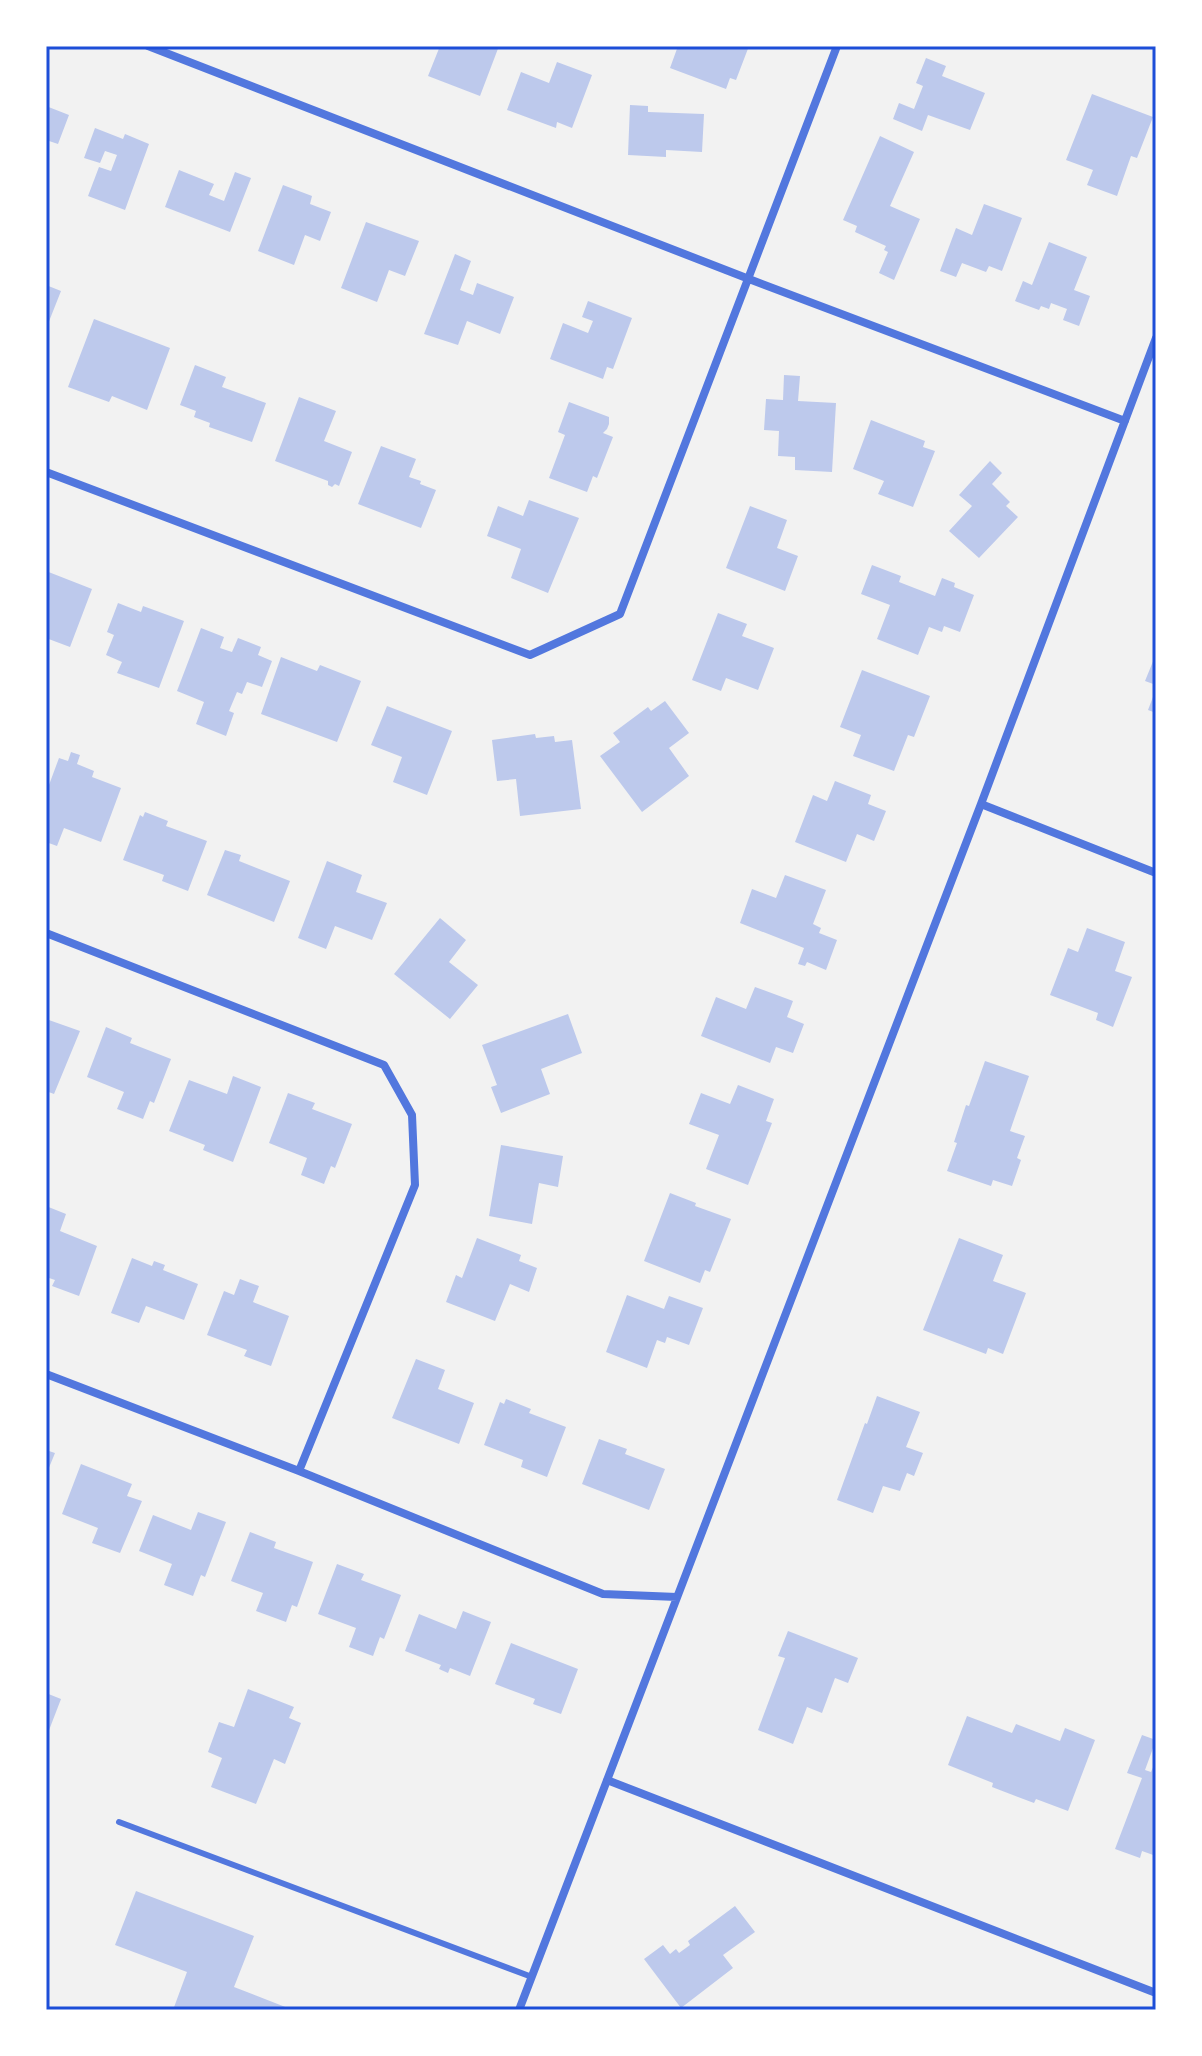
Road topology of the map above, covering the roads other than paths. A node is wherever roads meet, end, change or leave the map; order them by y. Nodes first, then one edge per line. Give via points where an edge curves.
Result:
1 (148, 46) edge
2 (837, 46) edge
3 (749, 279) junction
4 (1156, 338) edge
5 (1125, 421) junction
6 (46, 472) edge
7 (981, 804) junction
8 (1156, 873) edge
9 (46, 933) edge
10 (46, 1374) edge
11 (299, 1471) junction
12 (677, 1597) junction
13 (607, 1780) junction
14 (119, 1822) dead end
15 (532, 1977) junction
16 (1156, 1993) edge
17 (519, 2010) edge

1 - 3 street
2 - 3 street
3 - 5 street
3 - 6 street via 620,614 530,655
4 - 5 street
5 - 7 street
7 - 8 street
7 - 12 street
9 - 11 street via 384,1065 412,1115 415,1185
10 - 11 street
11 - 12 street via 603,1594
12 - 13 street
13 - 15 street
13 - 16 street
14 - 15 lane
15 - 17 street

